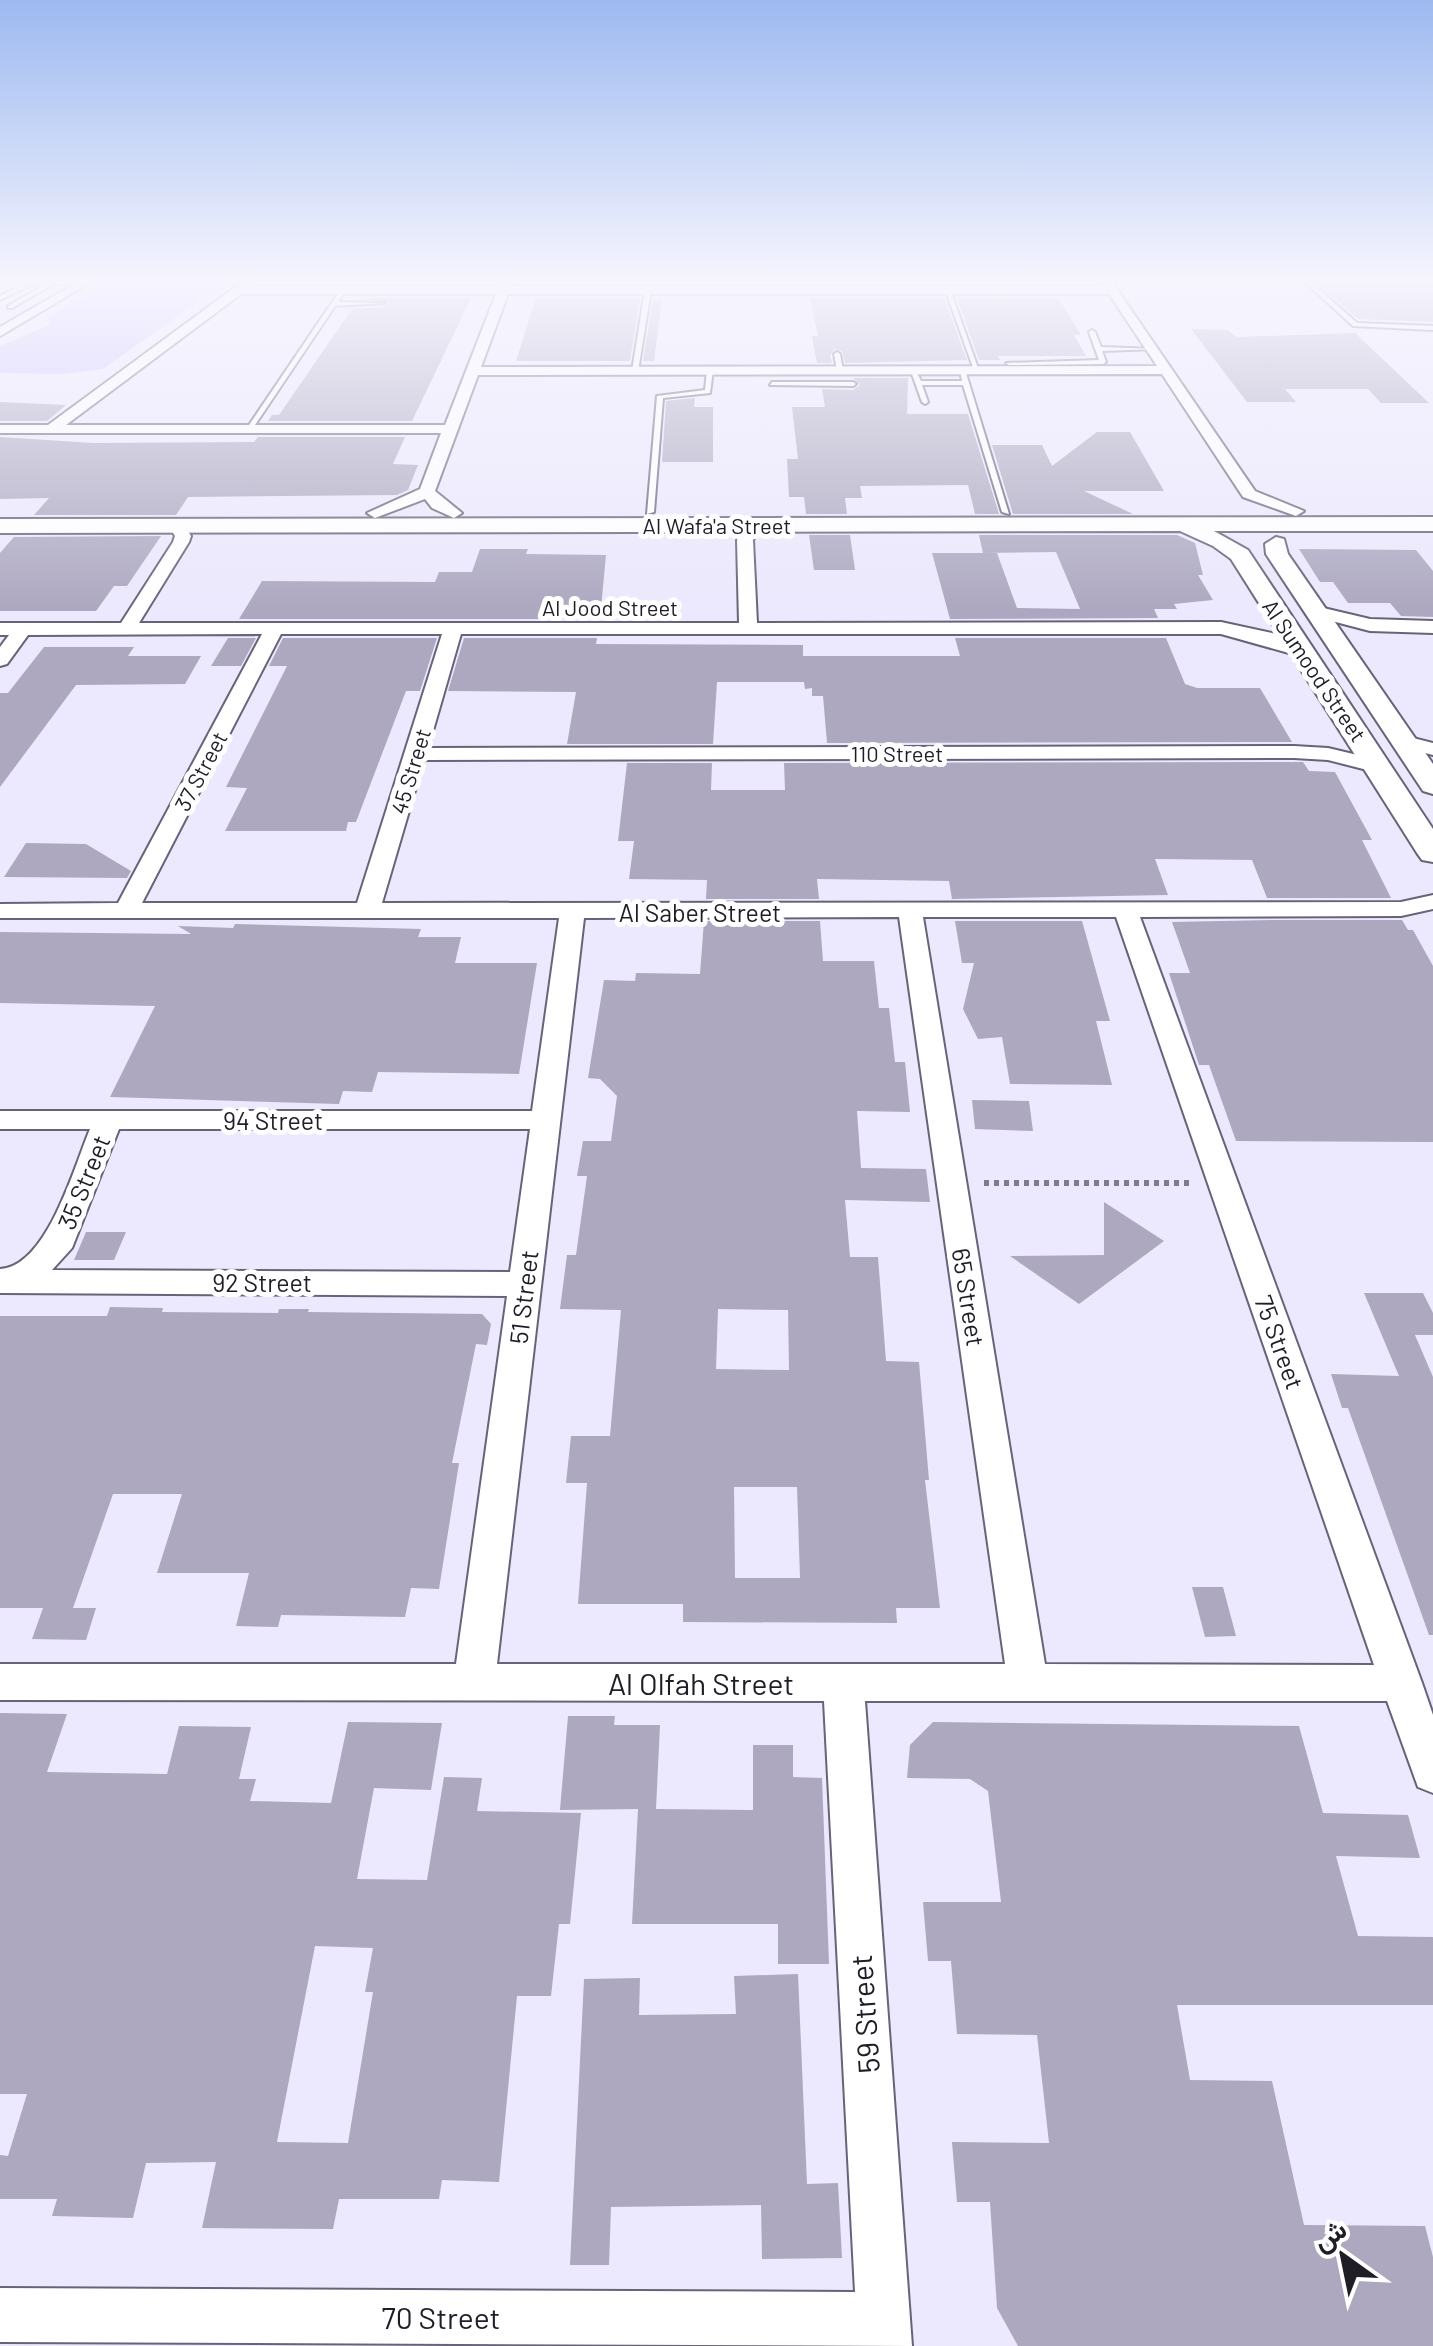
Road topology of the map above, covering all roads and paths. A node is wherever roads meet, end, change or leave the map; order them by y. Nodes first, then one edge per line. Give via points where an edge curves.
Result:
1 (102, 391) edge
2 (274, 391) edge
3 (465, 391) edge
4 (708, 391) edge
5 (921, 391) edge
6 (973, 391) edge
7 (1184, 391) edge
8 (925, 402) dead end
9 (0, 429) edge
10 (51, 429) junction
11 (248, 429) junction
12 (450, 429) junction
13 (427, 491) junction
14 (1250, 494) junction
15 (1296, 511) junction
16 (1433, 511) edge
17 (0, 512) edge
18 (650, 512) junction
19 (1006, 512) junction
20 (1230, 512) junction
21 (375, 513) junction
22 (454, 513) junction
23 (1320, 523) junction
24 (1166, 524) junction
25 (1433, 524) edge
26 (176, 525) junction
27 (772, 525) junction
28 (0, 526) edge
29 (1276, 544) junction
30 (1232, 547) junction
31 (1275, 611) junction
32 (1316, 611) junction
33 (1390, 627) junction
34 (1433, 627) edge
35 (1221, 628) junction
36 (453, 629) junction
37 (748, 629) junction
38 (0, 630) edge
39 (23, 630) junction
40 (126, 630) junction
41 (274, 630) junction
42 (1338, 644) junction
43 (1302, 652) junction
44 (0, 660) edge
45 (1405, 742) junction
46 (1433, 749) edge
47 (414, 754) junction
48 (1378, 768) junction
49 (1433, 785) edge
50 (1433, 853) edge
51 (1433, 902) edge
52 (1401, 909) junction
53 (126, 911) junction
54 (910, 911) junction
55 (1126, 911) junction
56 (0, 912) edge
57 (367, 912) junction
58 (572, 912) junction
59 (1433, 916) edge
60 (0, 1120) edge
61 (108, 1120) junction
62 (545, 1120) junction
63 (952, 1183) junction
64 (1223, 1183) junction
65 (6, 1281) edge
66 (524, 1284) junction
67 (0, 1682) edge
68 (1028, 1682) junction
69 (474, 1683) junction
70 (843, 1683) junction
71 (1402, 1683) junction
72 (1433, 1773) edge
73 (0, 2315) edge
74 (884, 2333) edge

1 - 10 street
2 - 11 lane
3 - 12 street
4 - 18 lane via 660,396
5 - 8 lane
6 - 19 lane
7 - 14 street
9 - 10 street
10 - 11 street
11 - 12 street
12 - 13 street
13 - 21 street
13 - 22 street
14 - 15 street
14 - 20 street
15 - 16 street, Al Wafa'a Street
15 - 20 street, Al Wafa'a Street
17 - 21 street, Al Wafa'a Street
18 - 19 street, Al Wafa'a Street
18 - 22 street, Al Wafa'a Street
19 - 20 street, Al Wafa'a Street
21 - 22 street, Al Wafa'a Street
23 - 24 street, Al Wafa'a Street
23 - 25 street, Al Wafa'a Street
23 - 29 street via 1295,529
24 - 27 street, Al Wafa'a Street
24 - 30 street
26 - 27 street, Al Wafa'a Street
26 - 28 street, Al Wafa'a Street
26 - 40 street via 181,542
27 - 37 street via 750,531 745,540
29 - 30 street via 1248,536 1230,540
29 - 32 street, Al Sumood Street
30 - 31 street, Al Sumood Street
31 - 35 street, Al Jood Street
31 - 43 street, Al Sumood Street
32 - 33 street
32 - 42 street, Al Sumood Street
33 - 34 street
33 - 42 street
35 - 37 street, Al Jood Street
35 - 43 street, Al Jood Street
36 - 37 street, Al Jood Street
36 - 41 street, Al Jood Street
36 - 47 street, 45 Street
38 - 39 street, Al Jood Street
39 - 40 street, Al Jood Street
39 - 44 street
40 - 41 street, Al Jood Street
41 - 53 street, 37 Street
42 - 45 street, Al Sumood Street
43 - 48 street, Al Sumood Street
45 - 46 street
45 - 49 street, Al Sumood Street
47 - 48 street, 110 Street via 1294,752
47 - 57 street, 45 Street
48 - 50 street, Al Sumood Street
51 - 52 street, Al Saber Street
52 - 55 street, Al Saber Street
52 - 59 street, Al Saber Street
53 - 56 street, Al Saber Street
53 - 57 street, Al Saber Street
54 - 55 street, Al Saber Street
54 - 58 street, Al Saber Street
54 - 63 street, 65 Street
55 - 64 street, 75 Street
57 - 58 street, Al Saber Street
58 - 62 street, 51 Street
60 - 61 street, 94 Street
61 - 62 street, 94 Street
61 - 65 street, 35 Street via 56,1248 31,1271
62 - 66 street, 51 Street
63 - 64 path
63 - 68 street, 65 Street
64 - 71 street, 75 Street
65 - 66 street, 92 Street
66 - 69 street, 51 Street
67 - 69 street, Al Olfah Street
68 - 70 street, Al Olfah Street
68 - 71 street, Al Olfah Street
69 - 70 street, Al Olfah Street
70 - 74 street, 59 Street
71 - 72 street, 75 Street
73 - 74 street, 70 Street

